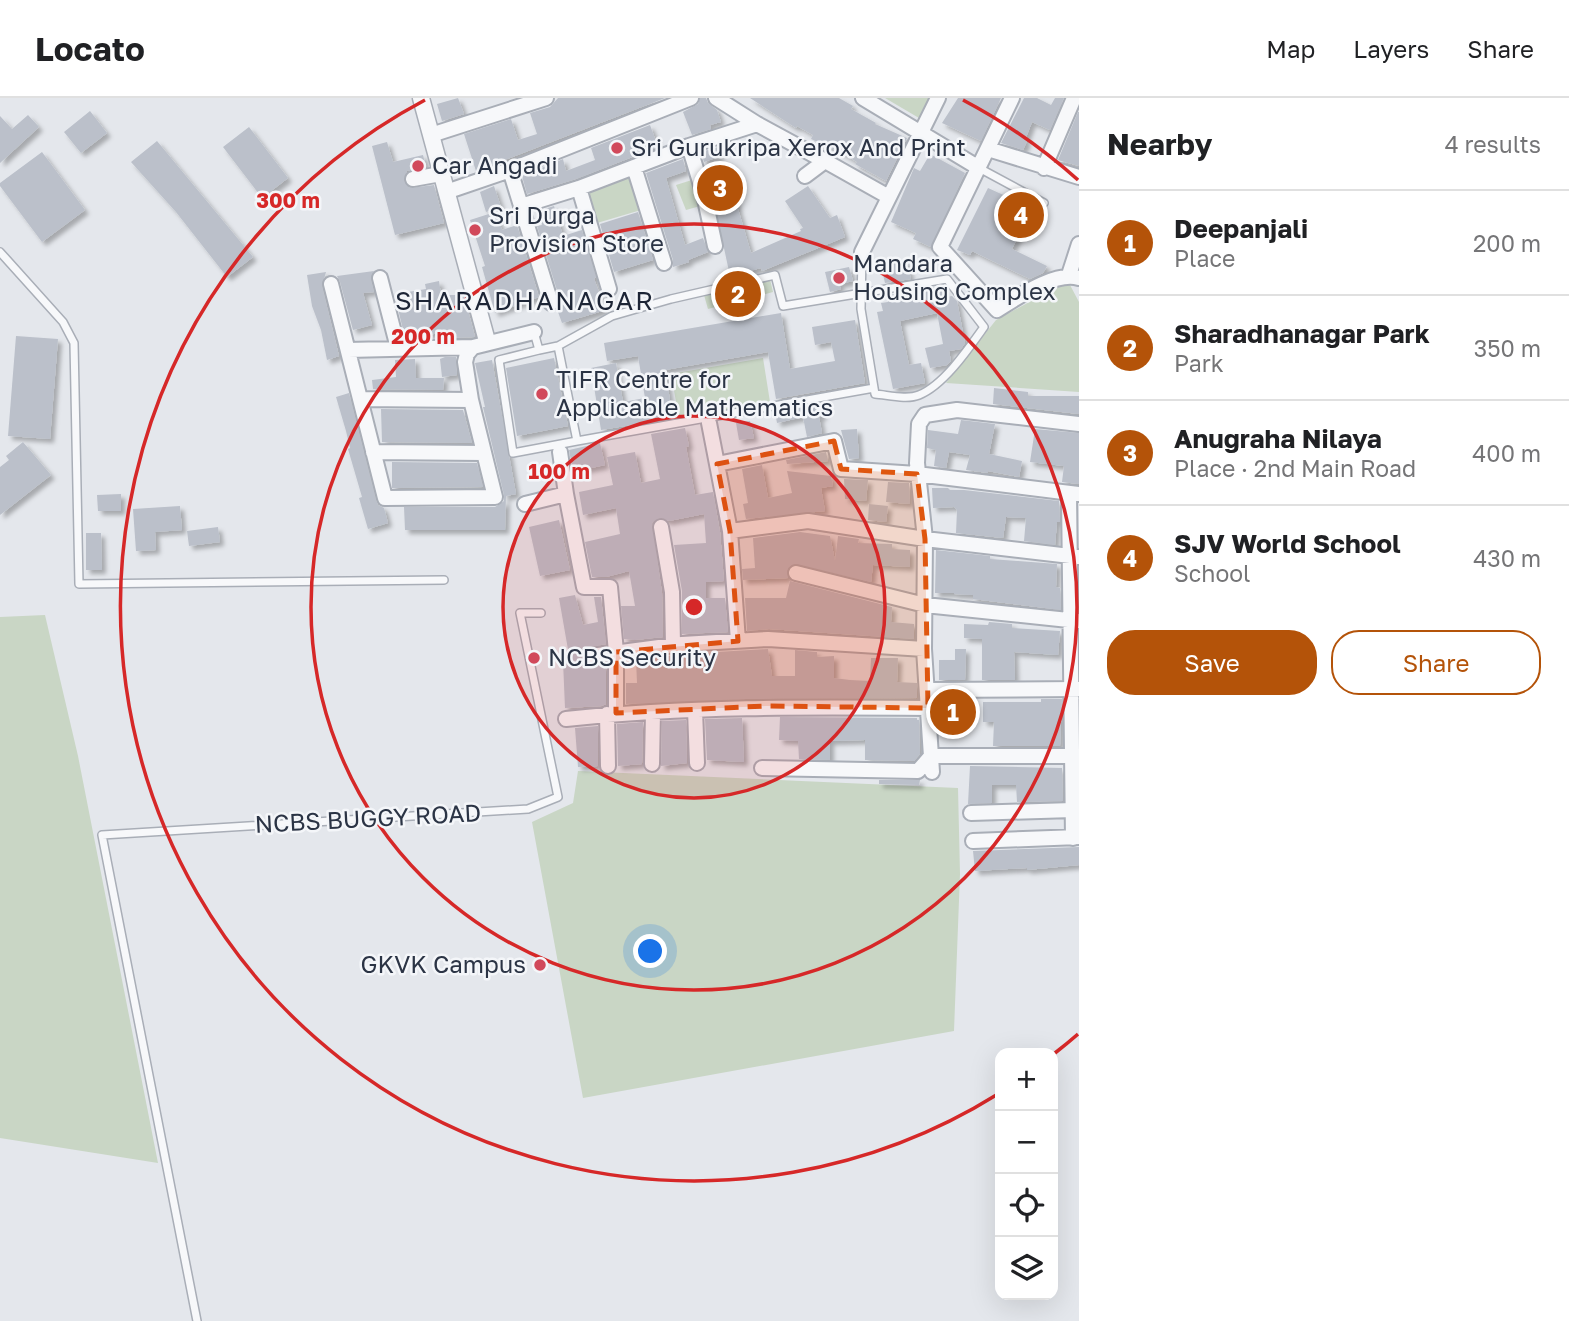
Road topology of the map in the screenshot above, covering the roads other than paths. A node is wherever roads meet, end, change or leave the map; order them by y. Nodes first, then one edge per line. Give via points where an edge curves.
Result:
1 (421, 98) edge
2 (546, 98) edge
3 (691, 98) edge
4 (716, 98) edge
5 (863, 98) edge
6 (938, 98) edge
7 (1012, 98) edge
8 (1074, 98) edge
9 (757, 124) junction
10 (920, 132) junction
11 (430, 135) junction
12 (689, 146) junction
13 (985, 156) junction
14 (825, 161) junction
15 (634, 167) junction
16 (1044, 167) junction
17 (510, 170) junction
18 (441, 174) junction
19 (805, 176) dead end
20 (1079, 177) edge
21 (413, 179) dead end
22 (579, 188) junction
23 (446, 192) junction
24 (889, 197) junction
25 (1044, 203) dead end
26 (522, 206) junction
27 (1079, 244) edge
28 (715, 246) dead end
29 (0, 252) edge
30 (862, 252) joint
31 (664, 263) dead end
32 (1074, 277) edge
33 (380, 278) dead end
34 (331, 284) dead end
35 (609, 289) dead end
36 (1079, 292) edge
37 (860, 293) junction
38 (551, 303) dead end
39 (534, 332) joint
40 (480, 344) junction
41 (558, 346) junction
42 (398, 348) junction
43 (348, 350) junction
44 (539, 350) junction
45 (874, 388) junction
46 (360, 399) junction
47 (471, 400) junction
48 (709, 423) dead end
49 (1079, 424) edge
50 (578, 441) junction
51 (373, 452) junction
52 (560, 452) dead end
53 (484, 453) junction
54 (717, 464) junction
55 (917, 474) junction
56 (566, 494) junction
57 (1074, 494) edge
58 (525, 504) dead end
59 (660, 527) dead end
60 (730, 531) junction
61 (925, 539) junction
62 (1075, 556) edge
63 (796, 573) dead end
64 (444, 580) dead end
65 (926, 605) junction
66 (541, 613) dead end
67 (1075, 621) edge
68 (738, 641) junction
69 (673, 645) junction
70 (925, 649) junction
71 (616, 652) junction
72 (591, 656) dead end
73 (1075, 688) edge
74 (927, 690) junction
75 (928, 708) junction
76 (695, 710) junction
77 (653, 712) junction
78 (611, 714) junction
79 (566, 719) dead end
80 (931, 755) junction
81 (1076, 755) edge
82 (652, 764) dead end
83 (697, 764) dead end
84 (608, 766) dead end
85 (762, 768) dead end
86 (932, 772) dead end
87 (1073, 810) junction
88 (971, 813) dead end
89 (1076, 837) edge
90 (973, 841) dead end
91 (197, 1321) edge

1 - 11 street
2 - 11 street
3 - 17 street
4 - 9 street
5 - 10 street
6 - 10 street
7 - 13 street
8 - 16 street
9 - 12 street
9 - 14 street
10 - 13 street
10 - 24 street
11 - 18 street
12 - 15 street
12 - 28 street
13 - 16 street
13 - 25 lane
13 - 32 street via 940,247 997,310 1030,289
14 - 19 street
14 - 24 street
15 - 22 street
15 - 31 street
16 - 20 street
17 - 23 street
17 - 26 street
18 - 21 street
18 - 23 street
22 - 26 street
22 - 35 street
23 - 40 street
24 - 30 street
26 - 38 street
27 - 32 street
29 - 64 lane via 64,322 74,343 79,583
30 - 37 lane
32 - 36 street
33 - 42 street
34 - 43 street
37 - 41 lane via 783,306 775,275 612,316
37 - 45 lane
37 - 45 lane via 947,279 984,327 946,373 919,395 875,394
39 - 40 street
39 - 44 lane
40 - 42 street
40 - 47 street via 467,354 465,362
41 - 44 lane
41 - 50 lane
42 - 43 street
43 - 46 street
44 - 50 lane via 499,360 513,453
45 - 50 lane
46 - 47 street
46 - 51 street
47 - 53 street
48 - 54 street
49 - 55 street via 957,410 925,415 919,424
51 - 53 street
51 - 53 street via 385,498 495,497
52 - 56 street
54 - 55 street via 834,441 841,469
54 - 60 street
55 - 57 street
55 - 61 street
56 - 58 street
56 - 71 street via 584,587 610,587
57 - 62 street
59 - 69 street via 672,592
60 - 61 street via 808,521
60 - 68 street
61 - 62 street
61 - 65 street
62 - 67 street
63 - 65 street
65 - 67 street
65 - 70 street
66 - 91 lane, NCBS BUGGY ROAD via 520,614 558,797 528,809 102,835
67 - 73 street
68 - 69 street
68 - 70 street
69 - 71 street
70 - 74 street
71 - 72 street
71 - 78 street
73 - 74 street
73 - 81 street
74 - 75 street
75 - 76 street
75 - 80 street
76 - 77 street
76 - 83 street
77 - 78 street
77 - 82 street
78 - 79 street
78 - 84 street
80 - 81 street
80 - 85 street via 918,771
80 - 86 street
81 - 87 street
87 - 88 street
87 - 89 street
89 - 90 street

